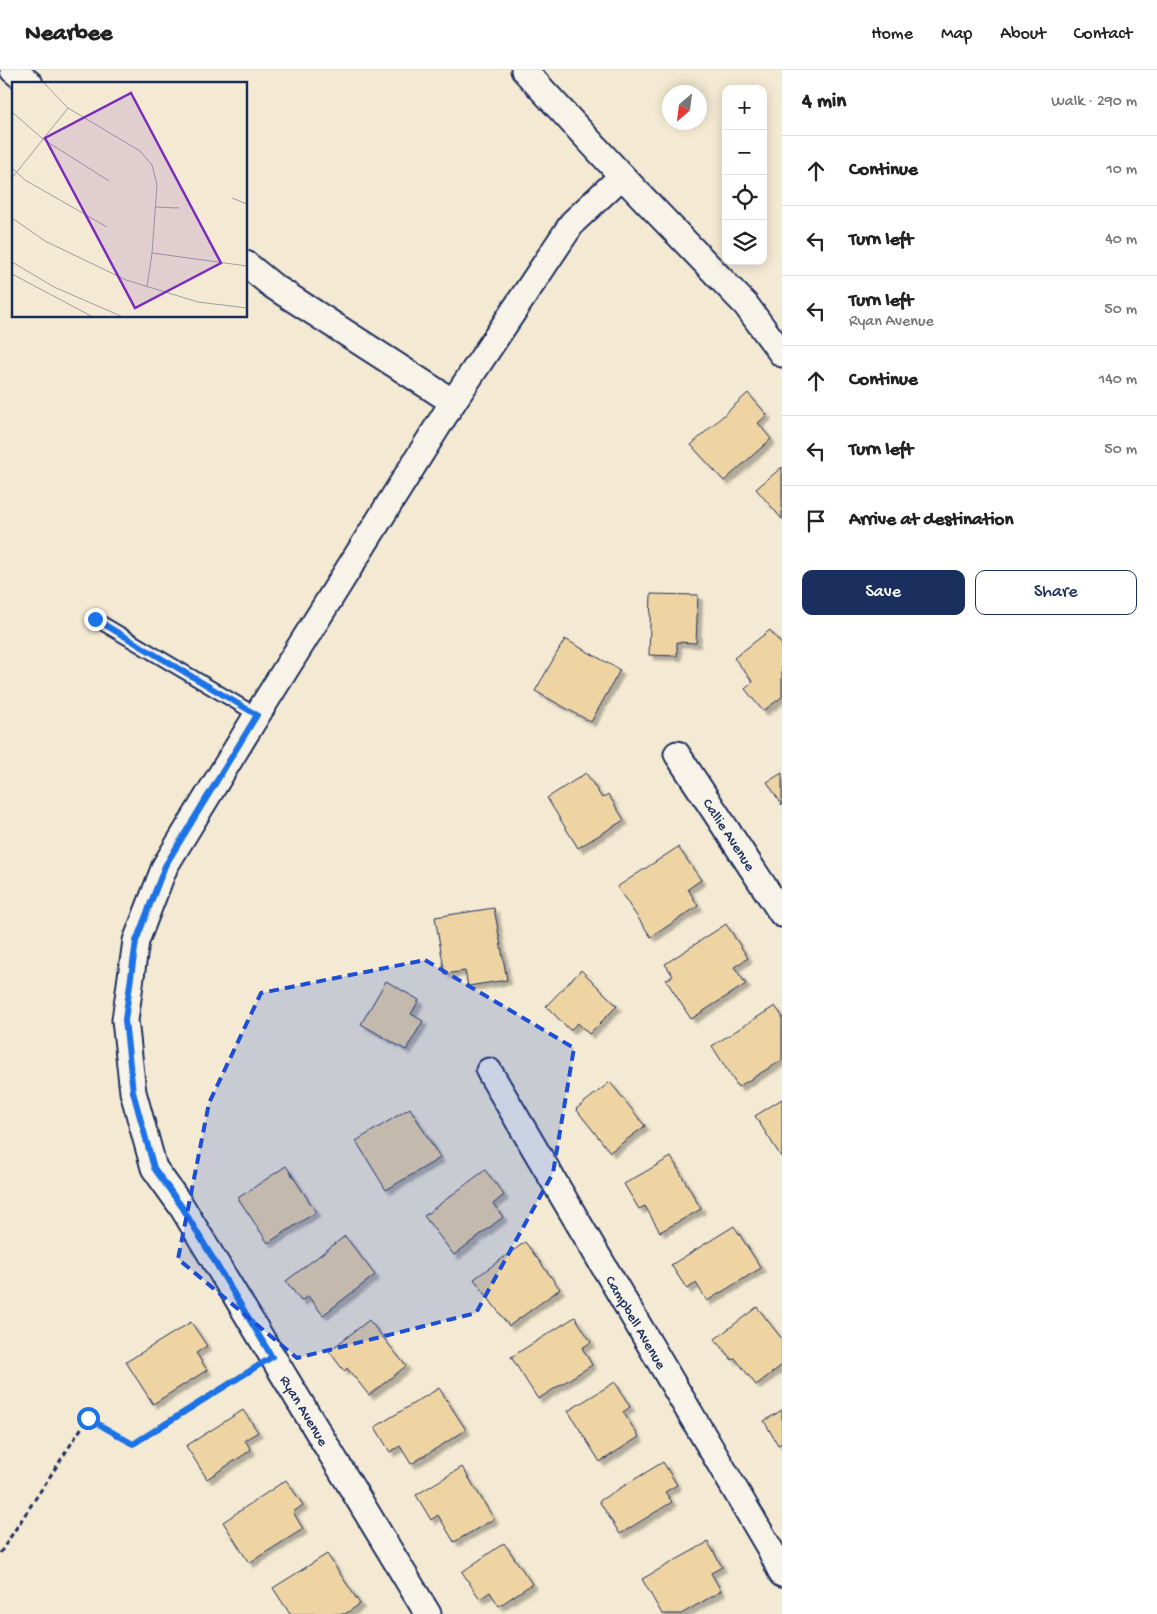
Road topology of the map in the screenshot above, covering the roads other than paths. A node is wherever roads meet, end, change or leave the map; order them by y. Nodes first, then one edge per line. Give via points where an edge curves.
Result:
1 (13, 70) edge
2 (524, 70) edge
3 (28, 82) edge
4 (622, 176) junction
5 (248, 266) edge
6 (782, 354) edge
7 (453, 402) junction
8 (95, 619) dead end
9 (257, 715) junction
10 (677, 754) dead end
11 (782, 914) edge
12 (489, 1072) dead end
13 (782, 1574) edge
14 (428, 1614) edge

1 - 3 street
2 - 4 street
4 - 6 street via 746,305
4 - 7 street, Ryan Avenue via 573,222
5 - 7 street via 272,286
7 - 9 street, Ryan Avenue
8 - 9 lane
9 - 14 street, Ryan Avenue via 165,866 136,941 125,1020 133,1092 154,1168 182,1207
10 - 11 street, Callie Avenue
12 - 13 street, Campbell Avenue

